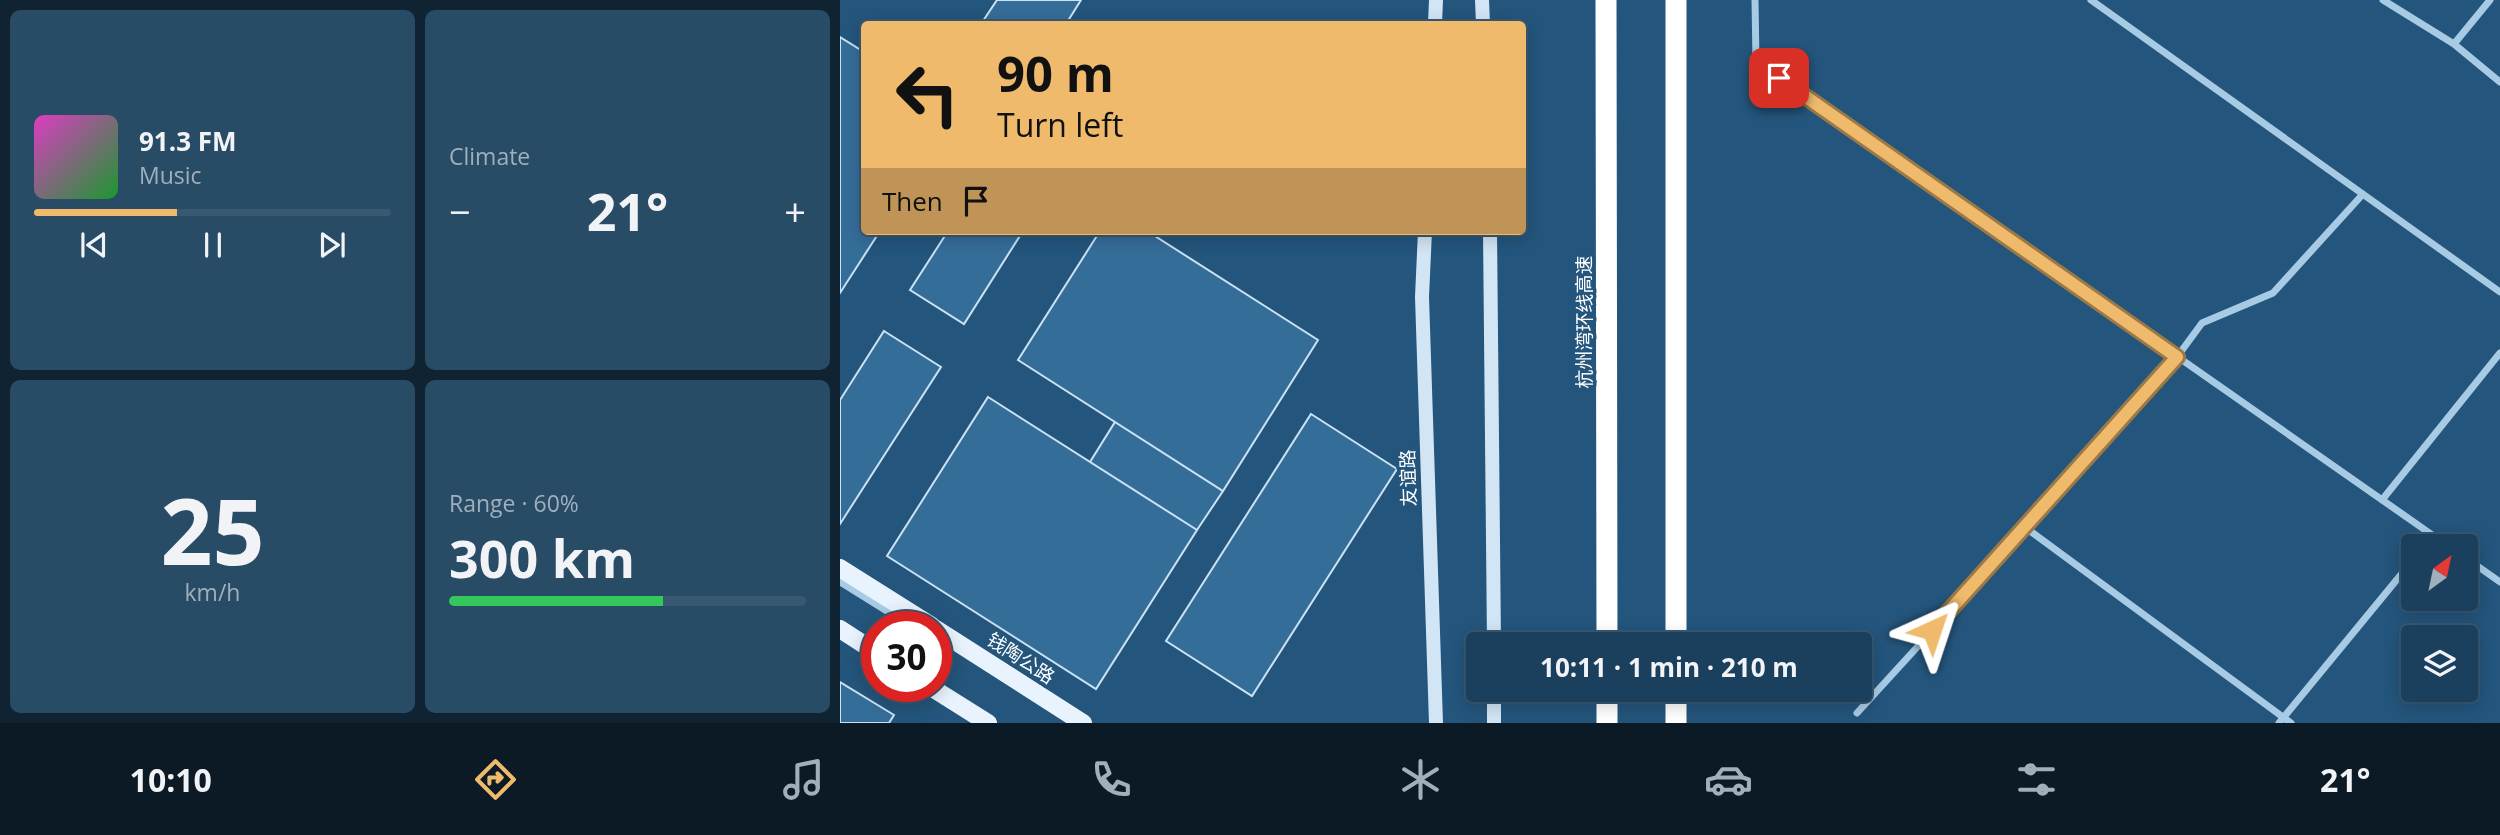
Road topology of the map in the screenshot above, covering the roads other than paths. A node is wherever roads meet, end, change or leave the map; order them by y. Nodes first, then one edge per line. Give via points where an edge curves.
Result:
1 (1436, 0) edge
2 (1482, 0) edge
3 (1606, 0) edge
4 (1676, 0) edge
5 (1755, 0) edge
6 (2091, 0) edge
7 (2384, 0) edge
8 (2490, 0) edge
9 (1435, 21) edge
10 (1483, 21) edge
11 (2454, 44) junction
12 (2500, 82) edge
13 (2363, 194) junction
14 (1425, 235) edge
15 (1490, 235) edge
16 (2500, 292) edge
17 (2500, 353) edge
18 (2177, 357) junction
19 (2382, 499) junction
20 (2026, 528) junction
21 (2430, 534) edge
22 (2478, 566) edge
23 (840, 568) edge
24 (2401, 575) edge
25 (840, 579) edge
26 (2500, 582) edge
27 (892, 611) edge
28 (907, 611) edge
29 (840, 629) edge
30 (1494, 632) edge
31 (1606, 632) edge
32 (1676, 632) edge
33 (952, 640) edge
34 (861, 643) edge
35 (952, 648) edge
36 (952, 700) edge
37 (1494, 702) edge
38 (1606, 702) edge
39 (1676, 702) edge
40 (1857, 713) dead end
41 (2281, 720) edge
42 (1073, 722) edge
43 (988, 723) edge
44 (1436, 723) edge
45 (1494, 723) edge
46 (1606, 723) edge
47 (1676, 723) edge
48 (2291, 723) edge

1 - 9 main road
2 - 10 main road
3 - 31 highway, 杭州湾环线高速
4 - 32 highway
5 - 18 street via 1756,62
6 - 13 street
7 - 11 street
8 - 11 street
11 - 12 street
13 - 16 street
13 - 18 street via 2273,293 2202,323
14 - 44 main road, 友谊路 via 1422,297
15 - 30 main road
17 - 19 street
18 - 19 street
18 - 20 street
19 - 21 street
20 - 40 street
20 - 41 street
22 - 26 street
23 - 28 main road, 钱陶公路
24 - 41 street
25 - 27 street
29 - 34 main road
33 - 42 main road, 钱陶公路
35 - 42 street
36 - 43 main road
37 - 45 main road
38 - 46 highway
39 - 47 highway
41 - 48 street

